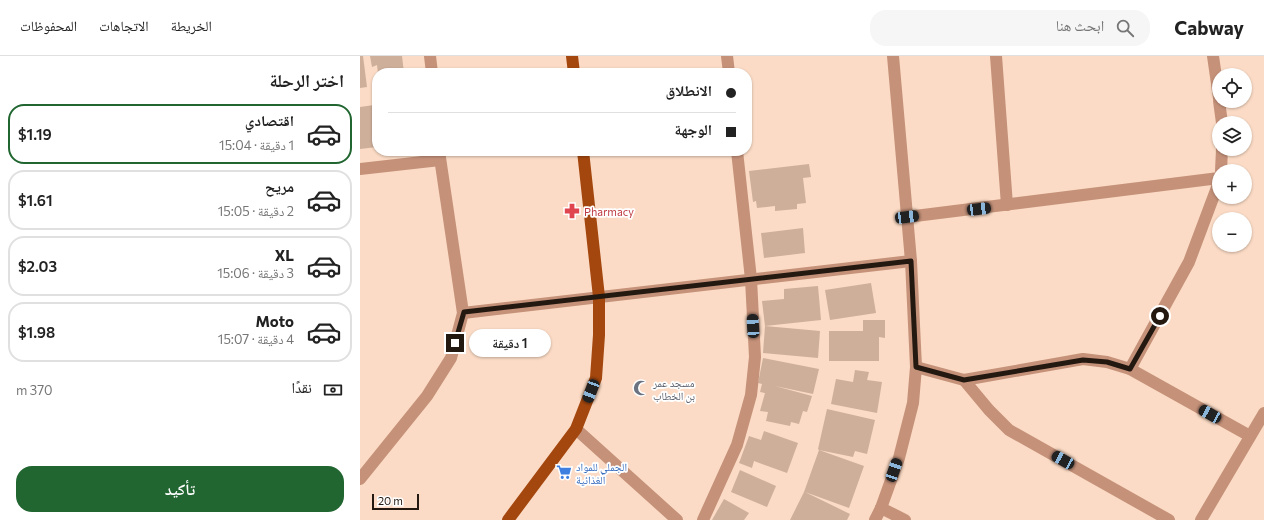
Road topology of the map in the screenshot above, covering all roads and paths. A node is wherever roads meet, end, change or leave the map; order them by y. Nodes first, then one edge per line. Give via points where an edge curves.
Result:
1 (430, 56) edge
2 (572, 56) edge
3 (727, 56) edge
4 (893, 56) edge
5 (996, 56) edge
6 (1213, 56) edge
7 (431, 68) edge
8 (573, 68) edge
9 (728, 68) edge
10 (1215, 68) edge
11 (439, 156) edge
12 (583, 156) edge
13 (738, 156) edge
14 (360, 169) edge
15 (1212, 179) edge
16 (1212, 201) edge
17 (1007, 205) junction
18 (907, 217) junction
19 (911, 261) junction
20 (751, 279) junction
21 (599, 297) junction
22 (464, 312) junction
23 (916, 367) junction
24 (1130, 369) junction
25 (964, 380) junction
26 (1264, 413) edge
27 (576, 429) junction
28 (1250, 436) junction
29 (360, 478) edge
30 (881, 508) junction
31 (508, 520) edge
32 (677, 520) edge
33 (703, 520) edge
34 (875, 520) edge
35 (904, 520) edge
36 (1170, 520) edge
37 (1201, 520) edge

1 - 7 street
2 - 8 main road
3 - 9 street
4 - 18 street
5 - 17 street
6 - 10 street
11 - 14 street
11 - 22 street
12 - 21 main road
13 - 20 street
15 - 17 street
16 - 24 street via 1189,262
17 - 18 street
18 - 19 street
19 - 20 street
19 - 23 street
20 - 21 street
20 - 33 street via 755,357 751,395 737,445
21 - 22 street
21 - 27 main road via 600,335 596,378
22 - 29 street via 451,358 427,396
23 - 25 street
23 - 30 street via 913,403 899,458
24 - 25 street via 1107,362 1083,360
24 - 28 street
25 - 36 street via 1009,430
26 - 28 street
27 - 31 main road
27 - 32 street
28 - 37 street
30 - 34 street
30 - 35 street

